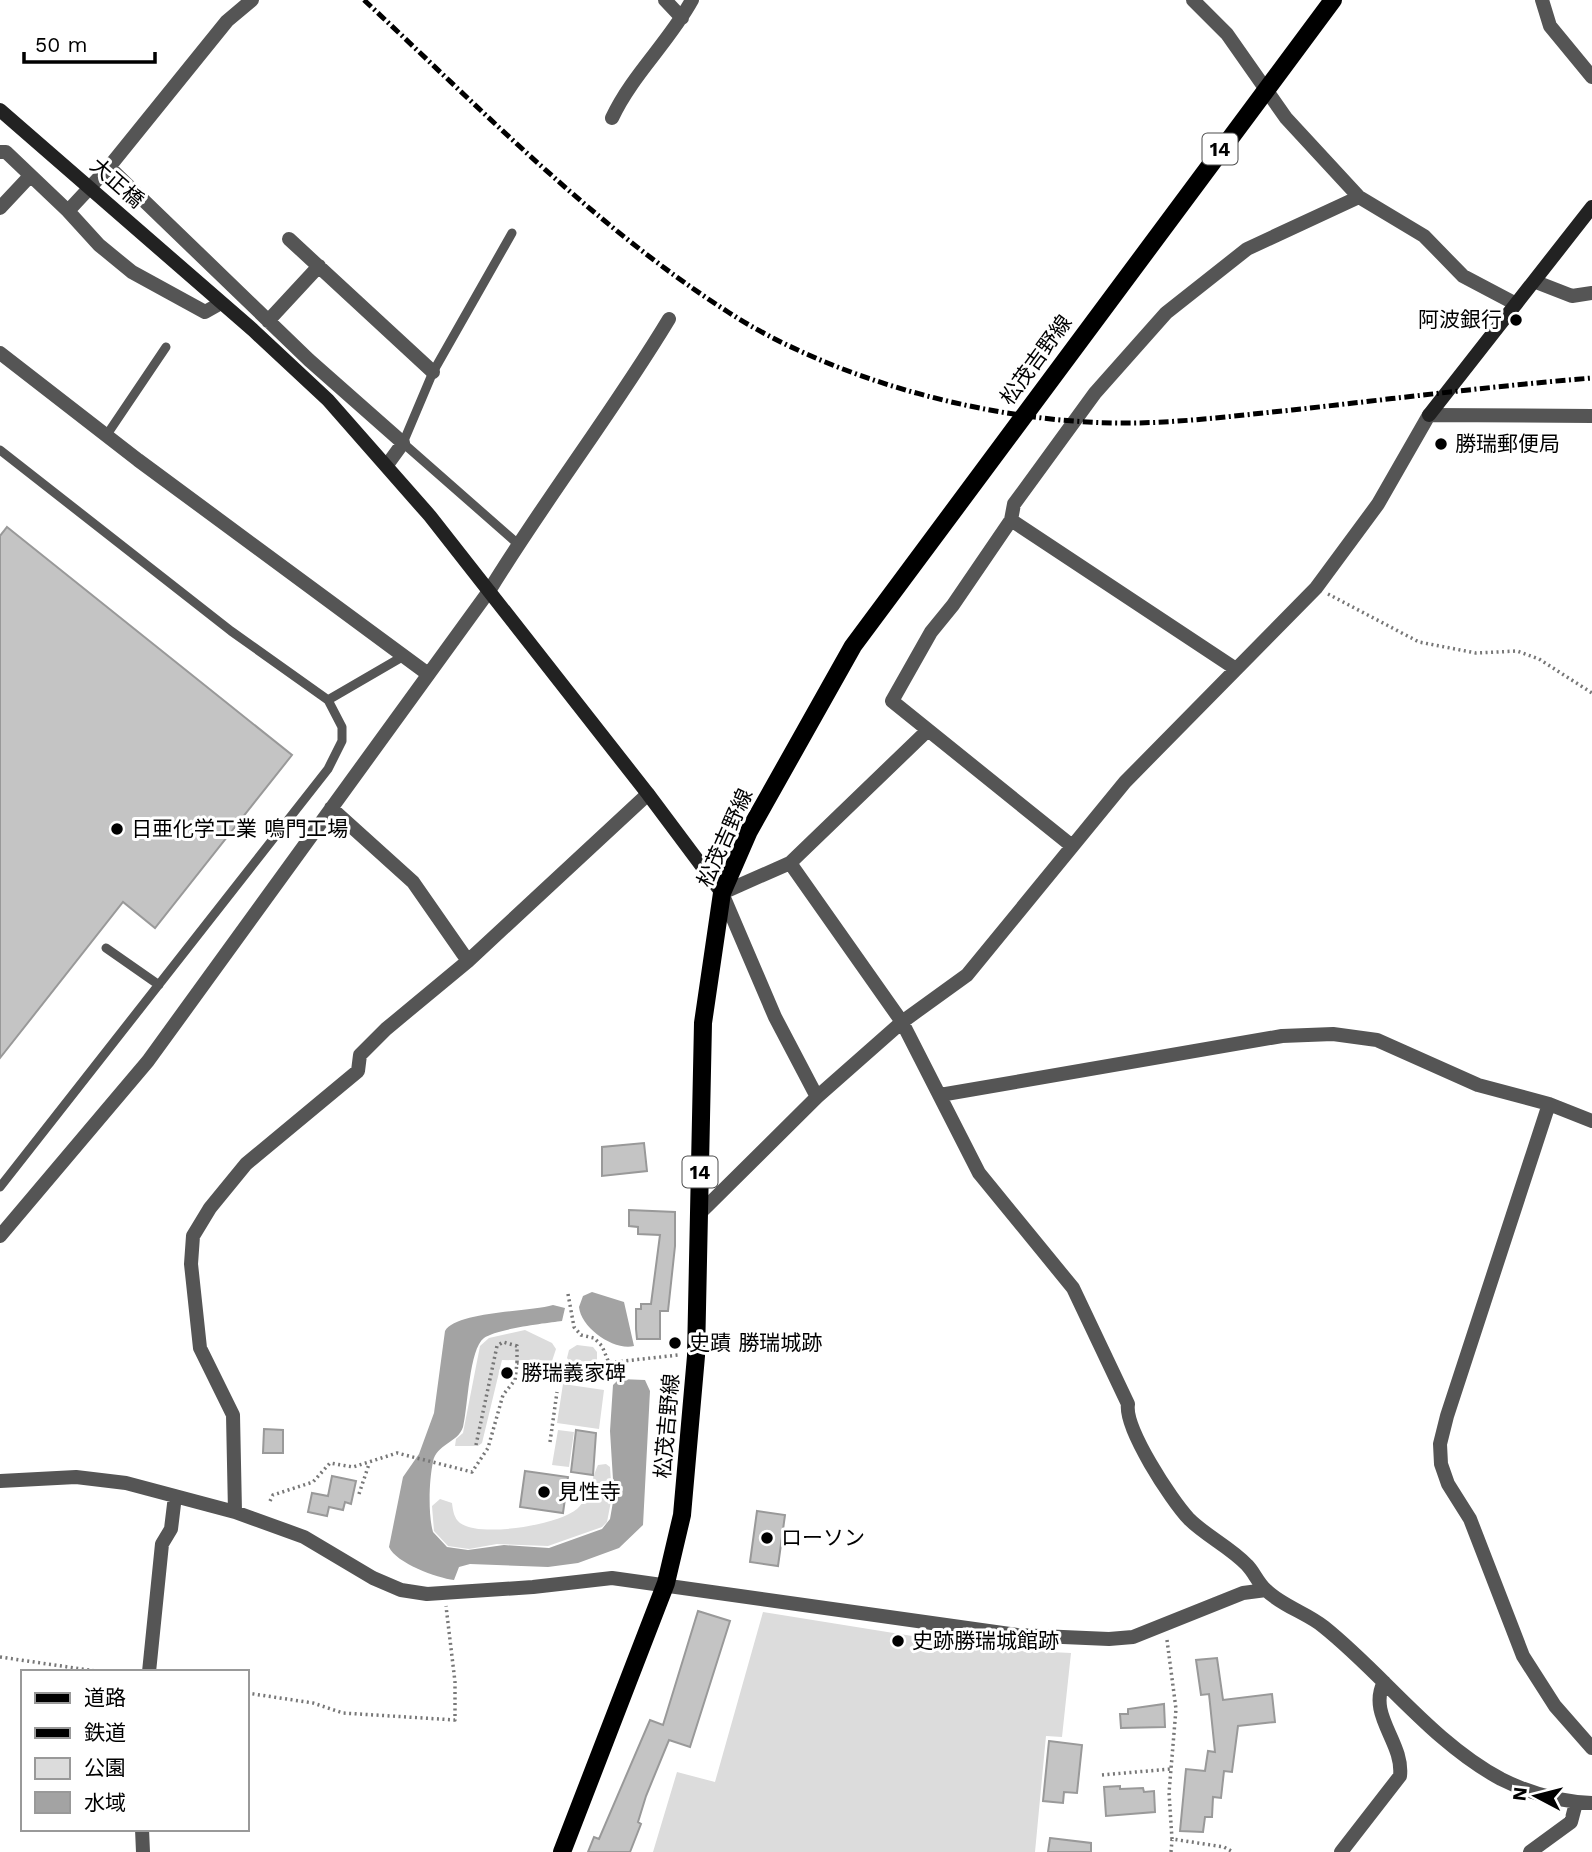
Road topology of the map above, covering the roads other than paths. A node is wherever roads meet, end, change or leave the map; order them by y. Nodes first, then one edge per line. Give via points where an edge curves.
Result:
1 (252, 0) edge
2 (665, 0) edge
3 (692, 0) edge
4 (1193, 0) edge
5 (1333, 0) edge
6 (1542, 0) edge
7 (682, 18) junction
8 (1592, 77) edge
9 (1264, 90) junction
10 (0, 110) edge
11 (612, 118) dead end
12 (0, 152) edge
13 (109, 167) junction
14 (30, 176) junction
15 (1359, 197) junction
16 (1592, 207) edge
17 (0, 208) edge
18 (68, 211) junction
19 (512, 233) dead end
20 (289, 239) dead end
21 (319, 266) junction
22 (1536, 282) junction
23 (1592, 293) edge
24 (221, 303) junction
25 (1516, 304) junction
26 (669, 318) dead end
27 (268, 321) junction
28 (166, 348) dead end
29 (0, 353) edge
30 (433, 372) junction
31 (1429, 415) junction
32 (1592, 416) edge
33 (106, 436) junction
34 (402, 443) junction
35 (0, 450) edge
36 (387, 464) junction
37 (1011, 520) junction
38 (518, 544) junction
39 (489, 591) junction
40 (402, 657) junction
41 (1236, 669) junction
42 (428, 674) junction
43 (328, 700) junction
44 (928, 730) junction
45 (649, 794) junction
46 (331, 808) junction
47 (1072, 846) junction
48 (790, 863) junction
49 (722, 893) junction
50 (106, 948) dead end
51 (468, 961) junction
52 (159, 985) junction
53 (902, 1022) junction
54 (940, 1095) junction
55 (817, 1097) junction
56 (1549, 1104) junction
57 (1592, 1121) edge
58 (0, 1187) edge
59 (699, 1214) junction
60 (0, 1236) edge
61 (0, 1481) edge
62 (175, 1496) junction
63 (235, 1512) junction
64 (666, 1583) junction
65 (1266, 1590) junction
66 (149, 1670) edge
67 (1384, 1682) junction
68 (1592, 1748) edge
69 (1576, 1803) junction
70 (1592, 1803) edge
71 (142, 1831) edge
72 (143, 1852) edge
73 (562, 1852) edge
74 (1341, 1852) edge
75 (1530, 1852) edge

1 - 13 street via 227,21
2 - 7 street
3 - 7 street
4 - 9 street via 1227,34
5 - 9 main road, 松茂吉野線 / 14
6 - 8 street via 1550,26
7 - 11 street via 622,97
9 - 15 street
9 - 49 main road, 松茂吉野線 / 14 via 853,646 749,831
10 - 24 street, 大正橋
12 - 14 street via 6,152
13 - 18 street
13 - 27 street
14 - 17 street
14 - 18 street
15 - 25 street via 1424,236 1463,276
15 - 37 street via 1247,249 1166,313 1095,393 1014,504
16 - 22 street
18 - 24 street via 132,272 205,312
19 - 30 lane
20 - 21 street
21 - 27 street
21 - 30 street
22 - 23 street via 1573,296
22 - 25 street
24 - 36 street, 大正橋 via 328,400
25 - 31 street
26 - 38 street via 633,379
27 - 34 street
28 - 33 lane
29 - 33 street
30 - 34 lane
31 - 32 street
31 - 41 street via 1378,504 1316,588
33 - 40 street
34 - 36 street
34 - 38 lane
35 - 43 lane via 230,631
36 - 39 street, 大正橋
37 - 41 street
37 - 44 street via 930,632 892,701
38 - 39 street
39 - 42 street
39 - 45 street, 大正橋
40 - 42 street
40 - 43 lane
41 - 47 street via 1125,782
42 - 46 street
43 - 52 lane via 342,727 342,741 328,769
44 - 47 street
44 - 48 street
45 - 49 street, 大正橋
45 - 51 street
46 - 51 street via 413,882
46 - 60 street via 148,1061
47 - 53 street via 967,975
48 - 49 street
48 - 53 street
49 - 55 street via 775,1017
49 - 59 main road, 松茂吉野線 / 14 via 703,1023
50 - 52 lane
51 - 63 street via 360,1055 358,1071 246,1164 193,1236 191,1264 200,1348 233,1415
52 - 58 lane
53 - 54 street
53 - 55 street
54 - 56 street via 1282,1036 1333,1034 1377,1040 1478,1085
54 - 65 street via 979,1173 1073,1288 1128,1404 1126,1414 1136,1436 1174,1501 1189,1519 1246,1564
55 - 59 street
56 - 57 street
56 - 68 street via 1447,1416 1441,1464 1470,1520 1523,1656 1555,1706
59 - 64 main road, 松茂吉野線 / 14 via 696,1350 682,1515
61 - 62 street via 76,1477 127,1483
62 - 63 street
62 - 66 street via 171,1529 162,1544
63 - 64 street via 304,1537 401,1590 444,1594 612,1578
64 - 65 street via 1017,1635 1109,1639 1133,1637 1243,1593
64 - 73 main road, 松茂吉野線 / 14
65 - 67 street via 1323,1626
67 - 69 street via 1456,1747 1501,1779 1542,1796
67 - 74 street via 1378,1707 1402,1761 1400,1776
69 - 70 street
69 - 75 street via 1571,1822
71 - 72 street

